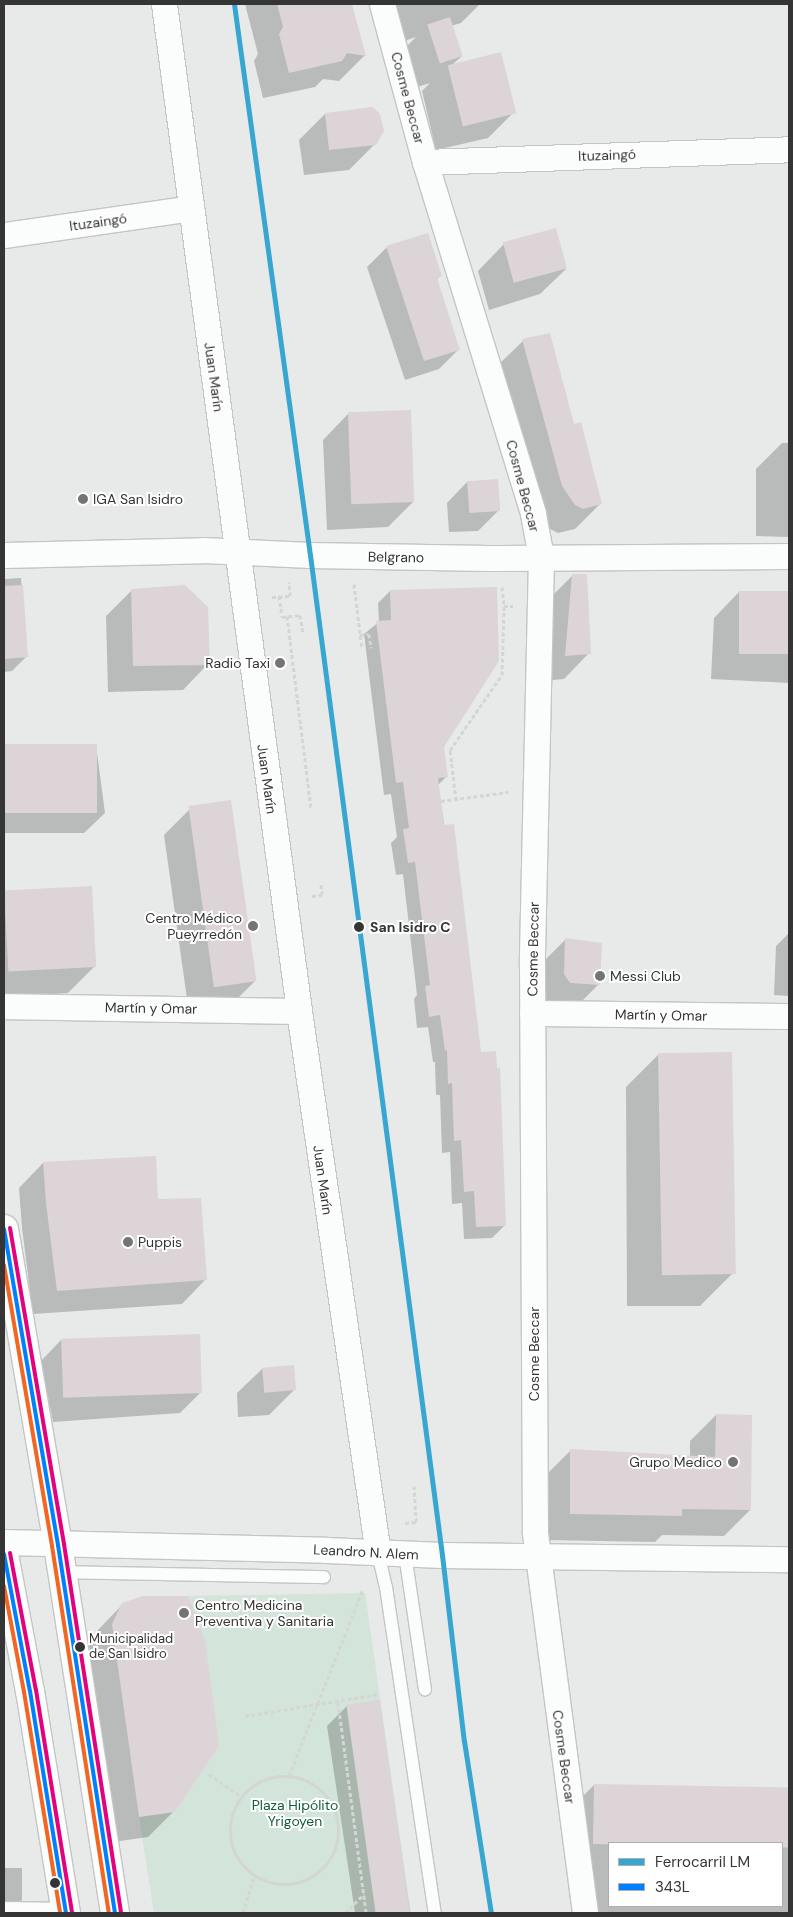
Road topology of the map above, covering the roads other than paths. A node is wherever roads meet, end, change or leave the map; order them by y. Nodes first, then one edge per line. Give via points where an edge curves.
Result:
1 (164, 4) edge
2 (382, 4) edge
3 (789, 149) edge
4 (425, 162) junction
5 (191, 208) junction
6 (4, 235) edge
7 (236, 551) junction
8 (4, 556) edge
9 (789, 556) edge
10 (541, 557) junction
11 (4, 1006) edge
12 (299, 1011) junction
13 (532, 1013) junction
14 (789, 1016) edge
15 (4, 1229) edge
16 (4, 1542) edge
17 (58, 1545) junction
18 (378, 1553) junction
19 (4, 1554) edge
20 (405, 1554) junction
21 (537, 1556) junction
22 (789, 1559) edge
23 (61, 1572) junction
24 (324, 1577) dead end
25 (425, 1690) dead end
26 (4, 1908) edge
27 (66, 1911) edge
28 (115, 1913) edge
29 (435, 1913) edge
30 (585, 1913) edge

1 - 5 street, Juan Marín
2 - 4 street, Cosme Beccar
3 - 4 street, Ituzaingó
4 - 10 street, Cosme Beccar via 533,514
5 - 6 street, Ituzaingó
5 - 7 street, Juan Marín
7 - 8 street, Belgrano
7 - 10 street, Belgrano via 350,556
7 - 12 street, Juan Marín
9 - 10 street, Belgrano
10 - 13 street, Cosme Beccar
11 - 12 street, Martín y Omar
12 - 18 street, Juan Marín
13 - 14 street, Martín y Omar
13 - 21 street, Cosme Beccar
15 - 17 main road
16 - 17 street, Leandro N. Alem
17 - 18 street, Leandro N. Alem
17 - 23 main road
18 - 20 street, Leandro N. Alem
18 - 29 lane via 386,1587
19 - 27 main road
20 - 21 street, Leandro N. Alem
20 - 25 lane
21 - 22 street, Leandro N. Alem
21 - 30 street, Cosme Beccar
23 - 24 lane
23 - 28 main road
26 - 27 lane

